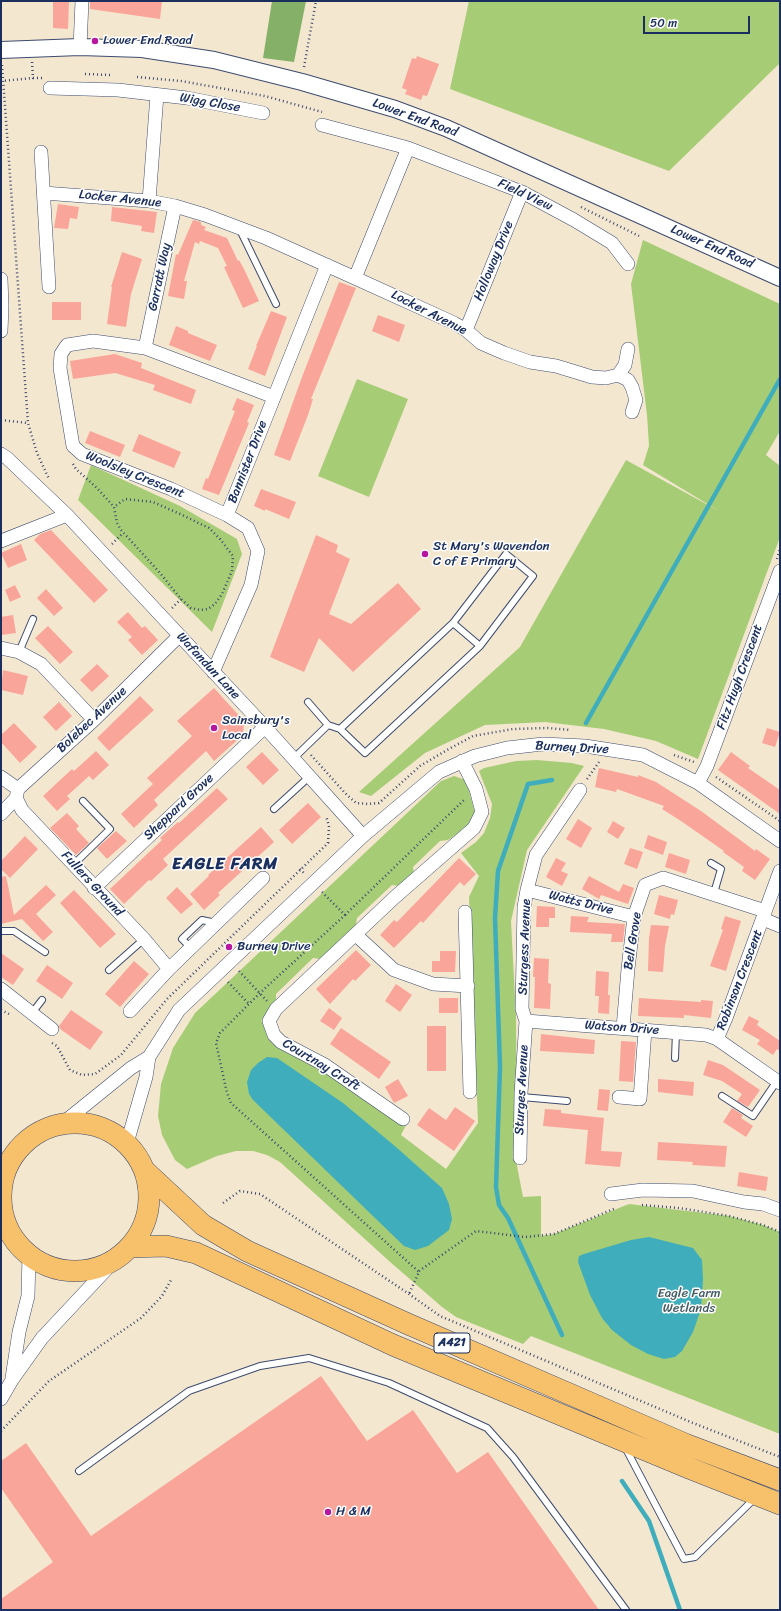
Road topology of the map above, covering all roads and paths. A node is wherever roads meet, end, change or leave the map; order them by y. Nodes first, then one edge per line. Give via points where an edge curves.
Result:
1 (82, 1) edge
2 (316, 1) edge
3 (80, 46) junction
4 (1, 50) edge
5 (2, 61) edge
6 (33, 78) dead end
7 (2, 81) edge
8 (302, 82) junction
9 (50, 88) dead end
10 (157, 95) junction
11 (263, 113) dead end
12 (322, 125) dead end
13 (408, 148) junction
14 (41, 152) dead end
15 (522, 192) junction
16 (44, 193) junction
17 (149, 201) junction
18 (175, 206) junction
19 (239, 228) junction
20 (628, 264) dead end
21 (327, 265) junction
22 (355, 278) junction
23 (780, 278) edge
24 (1, 279) edge
25 (49, 287) dead end
26 (276, 304) dead end
27 (466, 330) junction
28 (1, 331) edge
29 (145, 348) junction
30 (628, 349) dead end
31 (618, 375) junction
32 (274, 397) junction
33 (632, 412) dead end
34 (1, 420) edge
35 (28, 423) junction
36 (1, 454) edge
37 (70, 459) dead end
38 (52, 484) dead end
39 (114, 507) junction
40 (67, 515) junction
41 (227, 515) junction
42 (123, 533) junction
43 (106, 540) dead end
44 (1, 541) edge
45 (780, 571) edge
46 (181, 599) junction
47 (166, 603) dead end
48 (172, 609) junction
49 (177, 614) dead end
50 (33, 619) dead end
51 (453, 623) junction
52 (179, 636) junction
53 (480, 646) junction
54 (1, 648) edge
55 (19, 652) junction
56 (213, 672) junction
57 (308, 702) dead end
58 (94, 720) junction
59 (328, 725) junction
60 (265, 727) junction
61 (340, 729) junction
62 (577, 731) dead end
63 (305, 748) junction
64 (607, 749) junction
65 (671, 753) dead end
66 (293, 760) junction
67 (462, 761) junction
68 (706, 769) junction
69 (309, 777) junction
70 (1, 778) edge
71 (698, 783) junction
72 (476, 789) junction
73 (580, 790) joint
74 (17, 794) junction
75 (83, 801) dead end
76 (274, 809) dead end
77 (1, 814) edge
78 (780, 821) edge
79 (363, 836) junction
80 (780, 841) edge
81 (711, 863) dead end
82 (73, 865) junction
83 (780, 871) edge
84 (263, 878) dead end
85 (94, 888) junction
86 (320, 890) dead end
87 (527, 890) junction
88 (714, 894) junction
89 (465, 912) dead end
90 (345, 915) junction
91 (764, 915) junction
92 (634, 917) junction
93 (218, 922) junction
94 (780, 926) edge
95 (1, 931) edge
96 (356, 935) junction
97 (144, 939) junction
98 (245, 947) junction
99 (44, 952) dead end
100 (231, 961) junction
101 (109, 970) dead end
102 (169, 970) junction
103 (226, 979) dead end
104 (468, 986) junction
105 (1, 989) edge
106 (260, 993) junction
107 (42, 1000) dead end
108 (250, 1005) junction
109 (276, 1010) junction
110 (130, 1011) dead end
111 (32, 1013) junction
112 (526, 1021) junction
113 (623, 1028) junction
114 (52, 1029) dead end
115 (645, 1030) junction
116 (676, 1032) junction
117 (717, 1039) junction
118 (149, 1057) junction
119 (675, 1058) dead end
120 (779, 1082) edge
121 (470, 1092) dead end
122 (722, 1096) dead end
123 (522, 1097) junction
124 (619, 1097) dead end
125 (567, 1101) dead end
126 (403, 1119) dead end
127 (63, 1123) junction
128 (127, 1143) junction
129 (22, 1144) junction
130 (1, 1155) edge
131 (520, 1158) dead end
132 (145, 1171) junction
133 (611, 1194) dead end
134 (223, 1203) dead end
135 (636, 1204) dead end
136 (618, 1208) dead end
137 (780, 1210) edge
138 (780, 1232) edge
139 (16, 1243) edge
140 (123, 1253) junction
141 (419, 1272) junction
142 (171, 1280) dead end
143 (409, 1294) junction
144 (12, 1380) junction
145 (1, 1399) edge
146 (1, 1431) edge
147 (621, 1440) junction
148 (780, 1457) edge
149 (79, 1471) dead end
150 (780, 1480) edge
151 (758, 1495) junction
152 (780, 1504) edge
153 (626, 1610) edge

1 - 3 street
2 - 8 path
3 - 4 street, Lower End Road
3 - 8 street, Lower End Road via 142,49 214,60
5 - 7 path
6 - 7 path
7 - 35 path
8 - 23 street, Lower End Road via 395,109 446,128
9 - 10 street, Wigg Close via 118,90
10 - 11 street, Wigg Close via 187,98
10 - 17 street
12 - 13 street, Field View
13 - 15 street, Field View
13 - 22 street
14 - 16 street
15 - 20 street, Field View via 612,244
15 - 27 street, Holloway Drive
16 - 17 street, Locker Avenue
16 - 25 street
17 - 18 street, Locker Avenue
18 - 19 street, Locker Avenue
18 - 29 street, Garratt Way
19 - 21 street, Locker Avenue
19 - 26 lane
21 - 22 street, Locker Avenue
21 - 32 street, Bannister Drive
22 - 27 street, Locker Avenue
24 - 28 street
27 - 31 street, Locker Avenue via 481,343 530,362 556,366 592,377 606,378
29 - 32 street, Woolsley Crescent
29 - 41 street, Woolsley Crescent via 93,342 67,345 62,354 60,368 73,446 82,454 171,489
30 - 31 street via 625,365
31 - 33 street via 628,380 632,387 636,400
32 - 41 street, Bannister Drive
34 - 35 path
35 - 38 path via 37,453
36 - 40 street, Wafandun Lane
37 - 39 path via 76,469
39 - 42 path via 117,523
39 - 46 path via 124,499 153,502 209,528 230,550 233,556 232,571 215,604 208,609 200,610 191,608
40 - 44 street
40 - 52 street, Wafandun Lane
41 - 56 street, Bannister Drive via 248,528 258,551 251,585
42 - 43 path via 111,546
42 - 46 path
45 - 68 street, Fitz Hugh Crescent
46 - 48 path
47 - 48 path
48 - 49 path
50 - 55 lane
51 - 53 lane
51 - 53 lane via 506,554 533,576
51 - 61 lane
52 - 56 street, Wafandun Lane
52 - 58 street, Bolebec Avenue
53 - 61 lane via 366,753
54 - 55 street
55 - 58 street via 41,664
56 - 60 street, Wafandun Lane
57 - 59 lane
58 - 74 street, Bolebec Avenue
59 - 61 lane
59 - 63 lane
60 - 66 street, Wafandun Lane
60 - 85 street, Sheppard Grove
62 - 63 path via 548,728 513,729 474,736 420,766 378,803 368,804 356,803
63 - 66 lane
64 - 67 street, Burney Drive via 543,744 507,748
64 - 71 street, Burney Drive via 643,755
64 - 73 path
65 - 68 path via 693,760
66 - 69 street, Wafandun Lane
67 - 72 street
67 - 79 street, Burney Drive via 439,772
68 - 71 street, Fitz Hugh Crescent
68 - 78 path
69 - 76 lane
69 - 79 street, Wafandun Lane
70 - 74 street
71 - 80 street, Burney Drive
72 - 90 path
72 - 96 street via 482,812 474,828
73 - 87 street, Sturgess Avenue via 536,856
74 - 77 street
74 - 82 street, Fullers Ground via 22,810
75 - 82 lane via 110,829
79 - 98 street, Burney Drive
81 - 88 lane via 721,869
82 - 85 street, Fullers Ground
83 - 91 street, Robinson Crescent
84 - 93 street
85 - 97 street, Fullers Ground
86 - 90 path
87 - 92 street, Watts Drive
87 - 112 street, Sturgess Avenue via 524,907 522,1009
88 - 91 street, Bell Grove
88 - 92 street, Bell Grove via 663,878 645,885
89 - 104 street
90 - 106 path
91 - 94 street, Bell Grove
91 - 117 street, Robinson Crescent
92 - 113 street, Bell Grove
93 - 98 path
93 - 102 street
95 - 99 lane via 14,931
96 - 104 street via 394,970 433,984
96 - 109 street
97 - 101 lane
97 - 102 street, Fullers Ground
98 - 100 street, Burney Drive
100 - 106 path
100 - 118 street, Burney Drive via 179,1010
102 - 110 street
103 - 108 path
104 - 121 street
105 - 111 street
106 - 108 path
106 - 109 path
107 - 111 lane
108 - 141 path via 220,1033 216,1043 231,1103
109 - 126 street, Courtnay Croft via 270,1021 274,1035 281,1042 325,1065
111 - 114 street
112 - 113 street, Watson Drive
112 - 123 street, Sturges Avenue
113 - 115 street, Watson Drive
115 - 116 street, Watson Drive
115 - 124 street via 640,1099
116 - 117 street, Watson Drive via 706,1035
116 - 119 lane
117 - 120 street, Robinson Crescent
118 - 127 street via 131,1068
118 - 128 street via 146,1077
120 - 122 lane via 753,1116
123 - 125 lane
123 - 131 street, Sturges Avenue
127 - 128 highway via 86,1123 108,1130
127 - 129 highway via 41,1130
128 - 132 highway
129 - 130 highway
129 - 139 highway via 9,1162 2,1183 1,1206 7,1227
132 - 140 highway via 149,1191 148,1211 142,1230
132 - 150 highway, A421 via 203,1225 247,1251 685,1444
133 - 137 street via 642,1190 693,1190 763,1204
134 - 143 path via 240,1191 260,1194
135 - 138 path via 729,1216
136 - 141 path via 554,1234 525,1237 476,1231
139 - 140 highway via 49,1266 72,1271 95,1268
139 - 144 street via 28,1296 19,1332
140 - 144 street via 42,1338
140 - 147 highway, A421 via 166,1246 196,1253 393,1345
141 - 143 path
142 - 146 path via 162,1296 141,1318 49,1381
143 - 148 path via 440,1316
144 - 145 street
147 - 151 highway, A421
147 - 151 lane via 684,1559 695,1558
149 - 153 lane via 189,1391 260,1366 309,1358 389,1383 487,1428 513,1457
151 - 152 highway, A421

